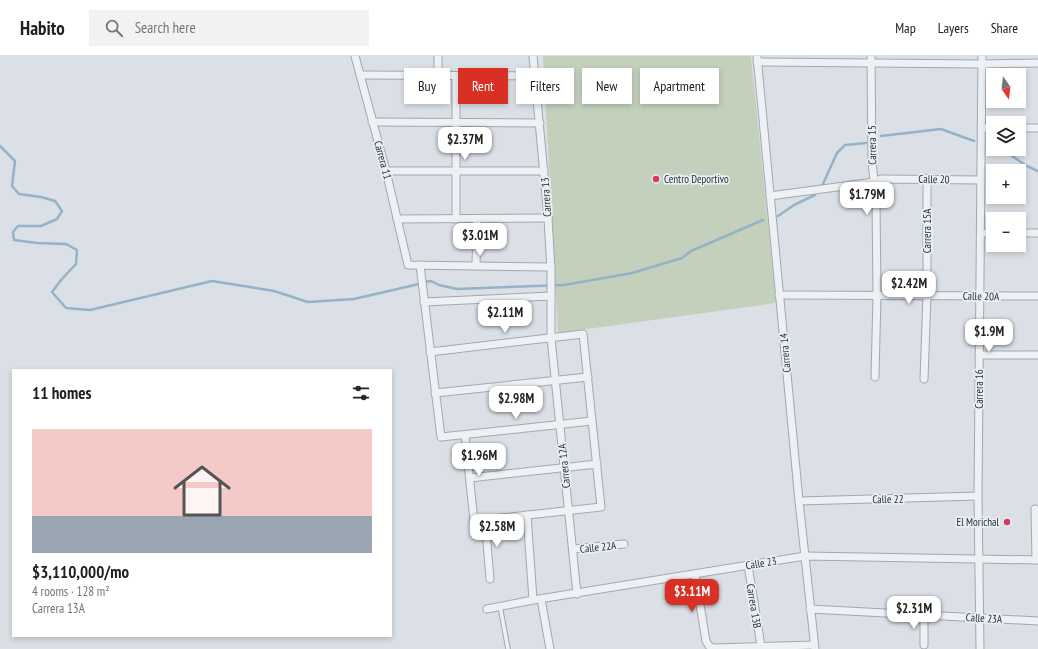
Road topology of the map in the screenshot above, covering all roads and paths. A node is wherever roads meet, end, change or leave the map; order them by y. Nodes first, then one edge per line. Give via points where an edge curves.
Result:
1 (355, 56) edge
2 (438, 56) edge
3 (533, 56) edge
4 (982, 56) edge
5 (757, 59) edge
6 (871, 59) edge
7 (1038, 63) edge
8 (982, 64) junction
9 (438, 68) edge
10 (534, 68) edge
11 (360, 75) junction
12 (404, 75) edge
13 (450, 76) edge
14 (456, 76) junction
15 (516, 76) edge
16 (538, 104) edge
17 (372, 122) junction
18 (456, 122) junction
19 (540, 123) junction
20 (981, 128) junction
21 (986, 128) edge
22 (1026, 128) edge
23 (1038, 128) edge
24 (386, 171) junction
25 (456, 171) junction
26 (544, 171) junction
27 (927, 178) junction
28 (981, 180) junction
29 (874, 182) junction
30 (770, 196) junction
31 (548, 218) junction
32 (397, 219) junction
33 (456, 219) junction
34 (477, 219) junction
35 (981, 233) junction
36 (986, 233) edge
37 (1026, 233) edge
38 (1038, 233) edge
39 (420, 265) junction
40 (476, 266) junction
41 (551, 268) junction
42 (551, 295) junction
43 (779, 295) junction
44 (877, 295) junction
45 (927, 295) junction
46 (1038, 296) edge
47 (980, 297) junction
48 (424, 302) junction
49 (551, 338) junction
50 (430, 352) junction
51 (980, 355) junction
52 (1038, 355) edge
53 (588, 377) junction
54 (875, 377) dead end
55 (924, 379) dead end
56 (555, 381) junction
57 (435, 393) junction
58 (592, 421) junction
59 (560, 424) junction
60 (465, 434) junction
61 (597, 464) junction
62 (564, 468) junction
63 (470, 478) junction
64 (978, 496) junction
65 (798, 501) junction
66 (1035, 509) dead end
67 (569, 510) junction
68 (527, 515) junction
69 (485, 520) junction
70 (624, 544) dead end
71 (573, 550) junction
72 (805, 556) junction
73 (980, 560) junction
74 (1037, 560) edge
75 (748, 565) junction
76 (695, 574) junction
77 (490, 579) dead end
78 (577, 594) junction
79 (541, 599) junction
80 (533, 600) junction
81 (500, 606) junction
82 (487, 609) dead end
83 (810, 609) junction
84 (924, 615) junction
85 (980, 618) junction
86 (1038, 621) edge
87 (924, 645) dead end
88 (761, 646) junction
89 (815, 647) edge
90 (508, 649) edge
91 (550, 649) edge
92 (980, 649) edge

1 - 11 street, Carrera 11
2 - 9 street
3 - 10 street, Carrera 13
4 - 8 street, Carrera 16
5 - 6 street
5 - 30 street, Carrera 14
6 - 8 street
6 - 29 street, Carrera 15
7 - 8 street
8 - 20 street, Carrera 16
11 - 12 street
11 - 17 street, Carrera 11
13 - 14 street
14 - 15 street
14 - 18 street
16 - 19 street, Carrera 13
17 - 18 street
17 - 24 street, Carrera 11
18 - 19 street
18 - 25 street
19 - 26 street, Carrera 13
20 - 21 street
20 - 28 street, Carrera 16
22 - 23 street
24 - 25 street
24 - 32 street, Carrera 11
25 - 26 street
25 - 33 street
26 - 31 street, Carrera 13
27 - 28 street, Calle 20
27 - 29 street, Calle 20 via 881,179
27 - 45 street, Carrera 15A
28 - 35 street, Carrera 16
29 - 30 street, Calle 20
29 - 44 street, Carrera 15
30 - 43 street, Carrera 14
31 - 34 street
31 - 41 street, Carrera 13
32 - 33 street
32 - 39 street, Carrera 11 via 408,265
33 - 34 street
34 - 40 street
35 - 36 street
35 - 47 street, Carrera 16
37 - 38 street
39 - 40 street
39 - 48 street
40 - 41 street
41 - 42 street, Carrera 13
42 - 48 street
42 - 49 street, Carrera 13
43 - 44 street, Calle 20A
43 - 65 street, Carrera 14
44 - 45 street, Calle 20A
44 - 54 street, Carrera 15
45 - 47 street, Calle 20A
45 - 55 street, Carrera 15A
46 - 47 street, Calle 20A
47 - 51 street, Carrera 16
48 - 50 street
49 - 50 street
49 - 53 street via 583,334
49 - 56 street, Carrera 12A
50 - 57 street
51 - 52 street
51 - 64 street, Carrera 16
53 - 56 street
53 - 58 street
56 - 57 street
56 - 59 street, Carrera 12A
57 - 60 street via 441,437
58 - 59 street
58 - 61 street
59 - 60 street
59 - 62 street, Carrera 12A
60 - 63 street
61 - 62 street
61 - 67 street via 601,507
62 - 63 street
62 - 67 street, Carrera 12A
63 - 69 street via 474,521
64 - 65 street, Calle 22
64 - 73 street, Carrera 16
65 - 72 street, Carrera 14
66 - 74 street
67 - 68 street
67 - 71 street, Carrera 12A
68 - 69 street
68 - 80 street
69 - 77 street
70 - 71 street, Calle 22A
71 - 78 street, Carrera 12A
72 - 73 street, Calle 23
72 - 75 street, Calle 23
72 - 83 street, Carrera 14
73 - 74 street, Calle 23
73 - 85 street, Carrera 16
75 - 76 street, Calle 23
75 - 88 street, Carrera 13B
76 - 78 street, Calle 23
76 - 88 street via 709,646
78 - 79 street, Calle 23
79 - 80 street, Calle 23
79 - 91 street
80 - 81 street, Calle 23
81 - 82 street, Calle 23
81 - 90 lane
83 - 84 street, Calle 23A
83 - 89 street, Carrera 14
84 - 85 street, Calle 23A
84 - 87 street
85 - 86 street, Calle 23A
85 - 92 street, Carrera 16
88 - 89 street

